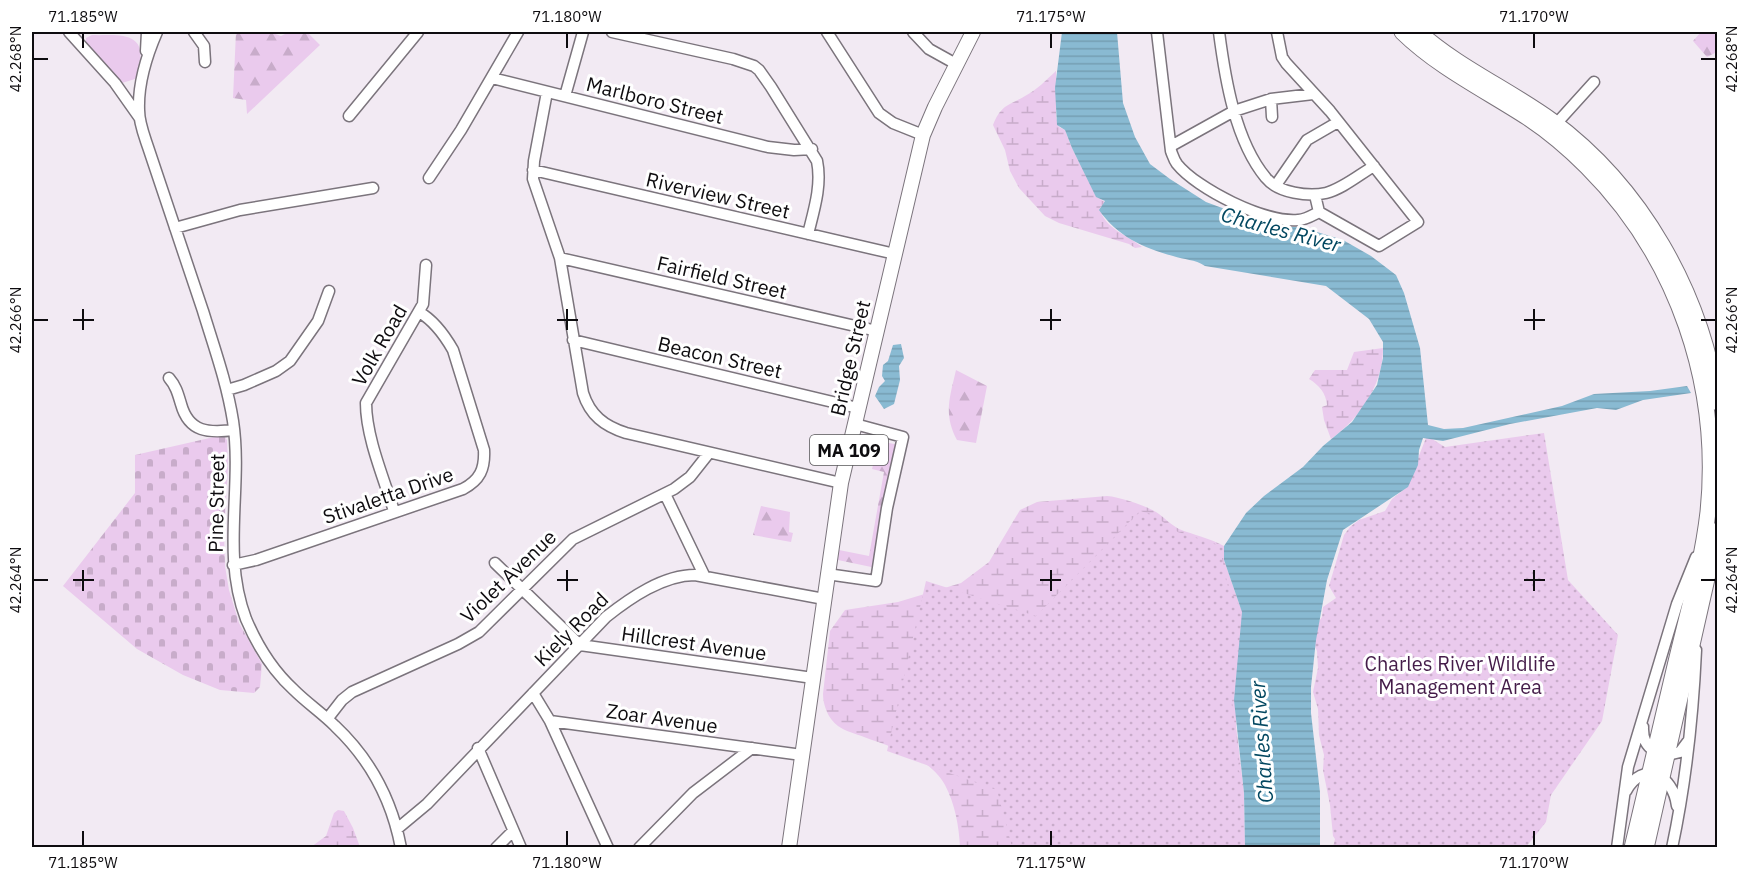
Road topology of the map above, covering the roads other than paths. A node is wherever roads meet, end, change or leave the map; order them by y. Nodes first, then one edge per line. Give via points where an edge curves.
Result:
1 (69, 32) edge
2 (147, 32) edge
3 (157, 32) edge
4 (194, 32) edge
5 (418, 32) edge
6 (518, 32) edge
7 (583, 32) edge
8 (612, 32) edge
9 (827, 32) edge
10 (913, 32) edge
11 (973, 32) edge
12 (1157, 32) edge
13 (1219, 32) edge
14 (1277, 32) edge
15 (1402, 32) edge
16 (1419, 32) edge
17 (205, 62) dead end
18 (146, 63) junction
19 (956, 64) junction
20 (492, 78) junction
21 (1594, 82) dead end
22 (547, 92) junction
23 (1312, 94) junction
24 (565, 96) junction
25 (1271, 99) junction
26 (1233, 111) junction
27 (349, 116) dead end
28 (1272, 117) dead end
29 (140, 120) junction
30 (1338, 122) junction
31 (1556, 124) junction
32 (923, 135) junction
33 (1171, 146) junction
34 (812, 149) junction
35 (1374, 166) junction
36 (533, 170) junction
37 (429, 178) dead end
38 (1276, 185) junction
39 (373, 188) dead end
40 (1315, 195) junction
41 (1319, 212) junction
42 (175, 228) junction
43 (808, 234) junction
44 (895, 254) junction
45 (560, 258) junction
46 (426, 265) dead end
47 (328, 291) dead end
48 (419, 312) junction
49 (877, 331) junction
50 (573, 340) junction
51 (169, 378) dead end
52 (227, 390) junction
53 (1718, 403) edge
54 (858, 408) junction
55 (855, 424) junction
56 (234, 430) junction
57 (709, 453) junction
58 (841, 483) junction
59 (665, 494) junction
60 (394, 511) junction
61 (1718, 530) edge
62 (1704, 540) junction
63 (495, 562) dead end
64 (233, 565) junction
65 (827, 574) junction
66 (704, 575) junction
67 (523, 591) junction
68 (824, 599) junction
69 (1697, 623) junction
70 (580, 645) junction
71 (813, 678) junction
72 (533, 693) junction
73 (328, 718) junction
74 (1643, 718) junction
75 (550, 721) junction
76 (1691, 730) junction
77 (478, 748) junction
78 (752, 748) junction
79 (1661, 754) junction
80 (802, 755) junction
81 (1656, 776) junction
82 (1622, 800) junction
83 (1678, 818) junction
84 (397, 829) junction
85 (513, 831) junction
86 (401, 848) edge
87 (496, 848) edge
88 (521, 848) edge
89 (608, 848) edge
90 (639, 848) edge
91 (789, 848) edge
92 (1617, 848) edge
93 (1632, 848) edge
94 (1646, 848) edge
95 (1672, 848) edge

1 - 29 street, Pine Street via 113,80
2 - 18 street, Pine Street
3 - 18 street, Pine Street
4 - 17 street via 205,50
5 - 27 street
6 - 20 street
7 - 24 street
8 - 34 street via 754,66
9 - 32 street via 879,113 892,123
10 - 19 street via 929,49
11 - 19 main road, Bridge Street / MA 109
12 - 33 street
13 - 26 street
14 - 23 street via 1282,57
15 - 62 highway via 1443,66 1529,119 1571,152 1616,199 1650,247 1685,321 1704,394 1710,462
16 - 31 highway
18 - 29 street, Pine Street via 139,100
19 - 32 main road, Bridge Street / MA 109
20 - 22 street, Marlboro Street
20 - 37 street
21 - 31 street
22 - 24 street, Marlboro Street
22 - 36 street
23 - 25 street
23 - 30 street
24 - 34 street, Marlboro Street via 768,147
25 - 26 street
25 - 28 street
26 - 33 street
26 - 38 street via 1252,155 1267,180
29 - 42 street, Pine Street
30 - 35 street
30 - 38 street via 1307,140
31 - 53 highway via 1614,179 1665,250 1702,333
32 - 44 main road, Bridge Street / MA 109
33 - 41 street via 1176,163 1193,179 1237,205 1263,215 1298,220
34 - 43 street via 819,171
35 - 40 street via 1329,193
35 - 41 street via 1418,222 1379,246
36 - 43 street, Riverview Street
36 - 45 street via 535,188
38 - 40 street via 1290,193
39 - 42 street via 240,210
40 - 41 street
42 - 52 street, Pine Street
43 - 44 street, Riverview Street
44 - 49 main road, Bridge Street / MA 109
45 - 49 street, Fairfield Street
45 - 50 street
46 - 48 street, Volk Road
47 - 52 street via 318,321 290,361 276,371
48 - 60 street, Volk Road via 366,403 375,453
48 - 60 street, Stivaletta Drive via 441,332 453,350 485,464 473,484
49 - 54 main road, Bridge Street / MA 109
50 - 54 street, Beacon Street
50 - 57 street via 586,402 603,424
51 - 56 street via 194,425 205,431
52 - 56 street, Pine Street
54 - 55 main road, Bridge Street / MA 109
55 - 58 main road, Bridge Street / MA 109
55 - 65 street via 903,437 876,581
56 - 64 street, Pine Street
57 - 58 street
57 - 59 street, Violet Avenue via 690,477
58 - 65 main road, Bridge Street / MA 109
59 - 66 street
59 - 67 street, Violet Avenue via 573,539
60 - 64 street, Stivaletta Drive
61 - 69 highway
62 - 74 street via 1677,604
62 - 79 highway
63 - 67 street
64 - 73 street, Pine Street via 244,613 260,647 283,679
65 - 68 main road, Bridge Street / MA 109
66 - 68 street, Kiely Road
66 - 70 street, Kiely Road via 674,578 624,602
67 - 70 street
67 - 73 street, Violet Avenue via 479,632 352,692
68 - 71 main road, Bridge Street / MA 109
69 - 76 street
69 - 79 highway
70 - 71 street, Hillcrest Avenue
70 - 72 street, Kiely Road
71 - 80 main road, Bridge Street / MA 109
72 - 75 street
72 - 77 street, Kiely Road
73 - 84 street, Pine Street via 374,774
74 - 79 street via 1643,738 1650,749
74 - 82 street
75 - 78 street, Zoar Avenue
75 - 89 street
76 - 79 street via 1684,749
76 - 83 street
77 - 84 street, Kiely Road via 427,804
77 - 85 street
78 - 80 street, Zoar Avenue
78 - 90 street via 693,793
79 - 81 highway
80 - 91 main road, Bridge Street / MA 109
81 - 82 street via 1643,775 1631,783
81 - 83 street via 1672,787
81 - 93 highway
81 - 94 highway
82 - 92 street
83 - 95 street
84 - 86 street, Pine Street
85 - 87 street
85 - 88 street

